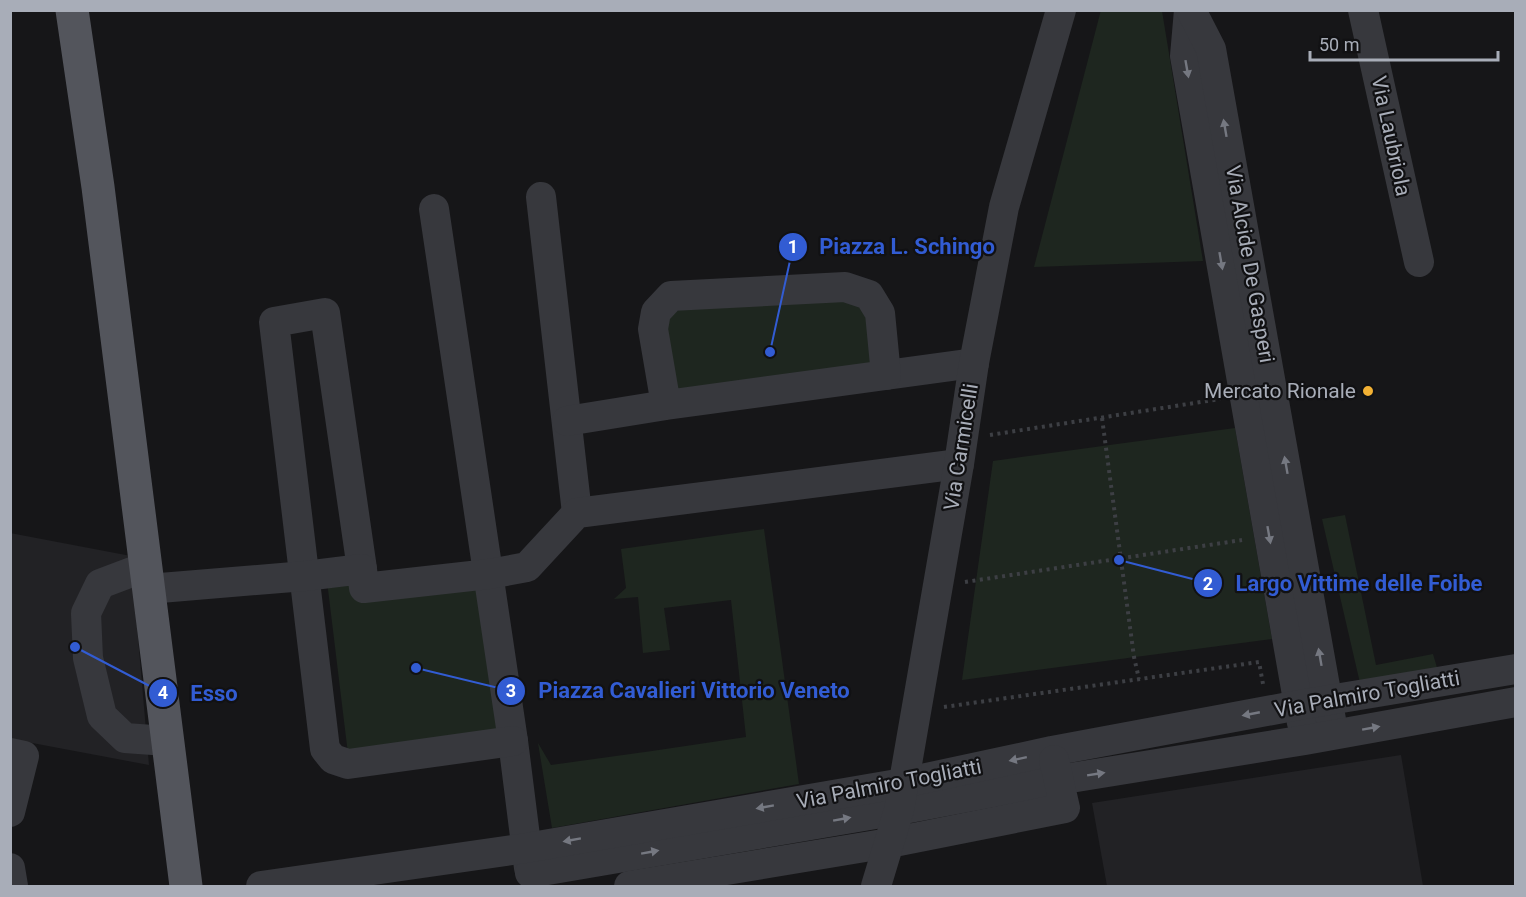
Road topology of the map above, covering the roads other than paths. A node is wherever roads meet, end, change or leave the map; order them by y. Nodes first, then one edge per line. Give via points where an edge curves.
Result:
1 (72, 10) edge
2 (1061, 10) edge
3 (1190, 10) edge
4 (1363, 10) edge
5 (541, 197) dead end
6 (434, 209) dead end
7 (1419, 262) dead end
8 (974, 363) junction
9 (886, 375) junction
10 (666, 405) junction
11 (567, 421) junction
12 (961, 451) junction
13 (577, 513) junction
14 (362, 569) junction
15 (489, 573) junction
16 (305, 576) junction
17 (147, 578) junction
18 (1515, 669) edge
19 (1515, 702) edge
20 (1314, 703) junction
21 (1319, 738) junction
22 (167, 741) junction
23 (513, 741) junction
24 (1052, 752) junction
25 (17, 755) edge
26 (1058, 780) junction
27 (901, 796) junction
28 (10, 812) edge
29 (889, 843) junction
30 (10, 868) edge
31 (529, 869) edge
32 (14, 886) edge
33 (186, 886) edge
34 (261, 886) edge
35 (628, 886) edge
36 (876, 886) edge

1 - 17 main road
2 - 8 street, Via Carmicelli via 1004,207
20 -> 3 street, Via Alcide De Gasperi via 1211,49
3 -> 20 street, Via Alcide De Gasperi via 1185,56 1269,535
4 - 7 street, Via Laubriola
5 - 11 street
6 - 15 street
8 - 9 street
8 - 12 street, Via Carmicelli
9 - 10 street
9 - 10 street via 880,313 869,295 845,287 671,296 656,312 653,329
10 - 11 street
11 - 13 street
12 - 13 street
12 - 27 street, Via Carmicelli
13 - 15 street via 527,567
14 - 15 street via 364,588
14 - 16 street
14 - 16 street via 325,314 274,322
15 - 23 street
16 - 17 street
16 - 23 street via 325,749 333,759 348,764
17 - 22 main road
17 - 22 street via 100,584 86,614 88,658 102,716 125,738
18 - 20 street, Via Palmiro Togliatti
21 -> 19 street, Via Palmiro Togliatti
20 - 21 street, Via Alcide De Gasperi
20 -> 24 street, Via Palmiro Togliatti
26 -> 21 street, Via Palmiro Togliatti
22 - 33 main road
23 - 31 street
24 - 26 street
24 -> 27 street, Via Palmiro Togliatti
25 - 28 street
26 - 27 street, Via Palmiro Togliatti
26 - 29 street via 1065,808
27 - 29 street, Via Carmicelli
27 - 31 street, Via Palmiro Togliatti
29 - 35 street
29 - 36 street, Via Carmicelli
30 - 32 street
31 - 34 street, Via Palmiro Togliatti

